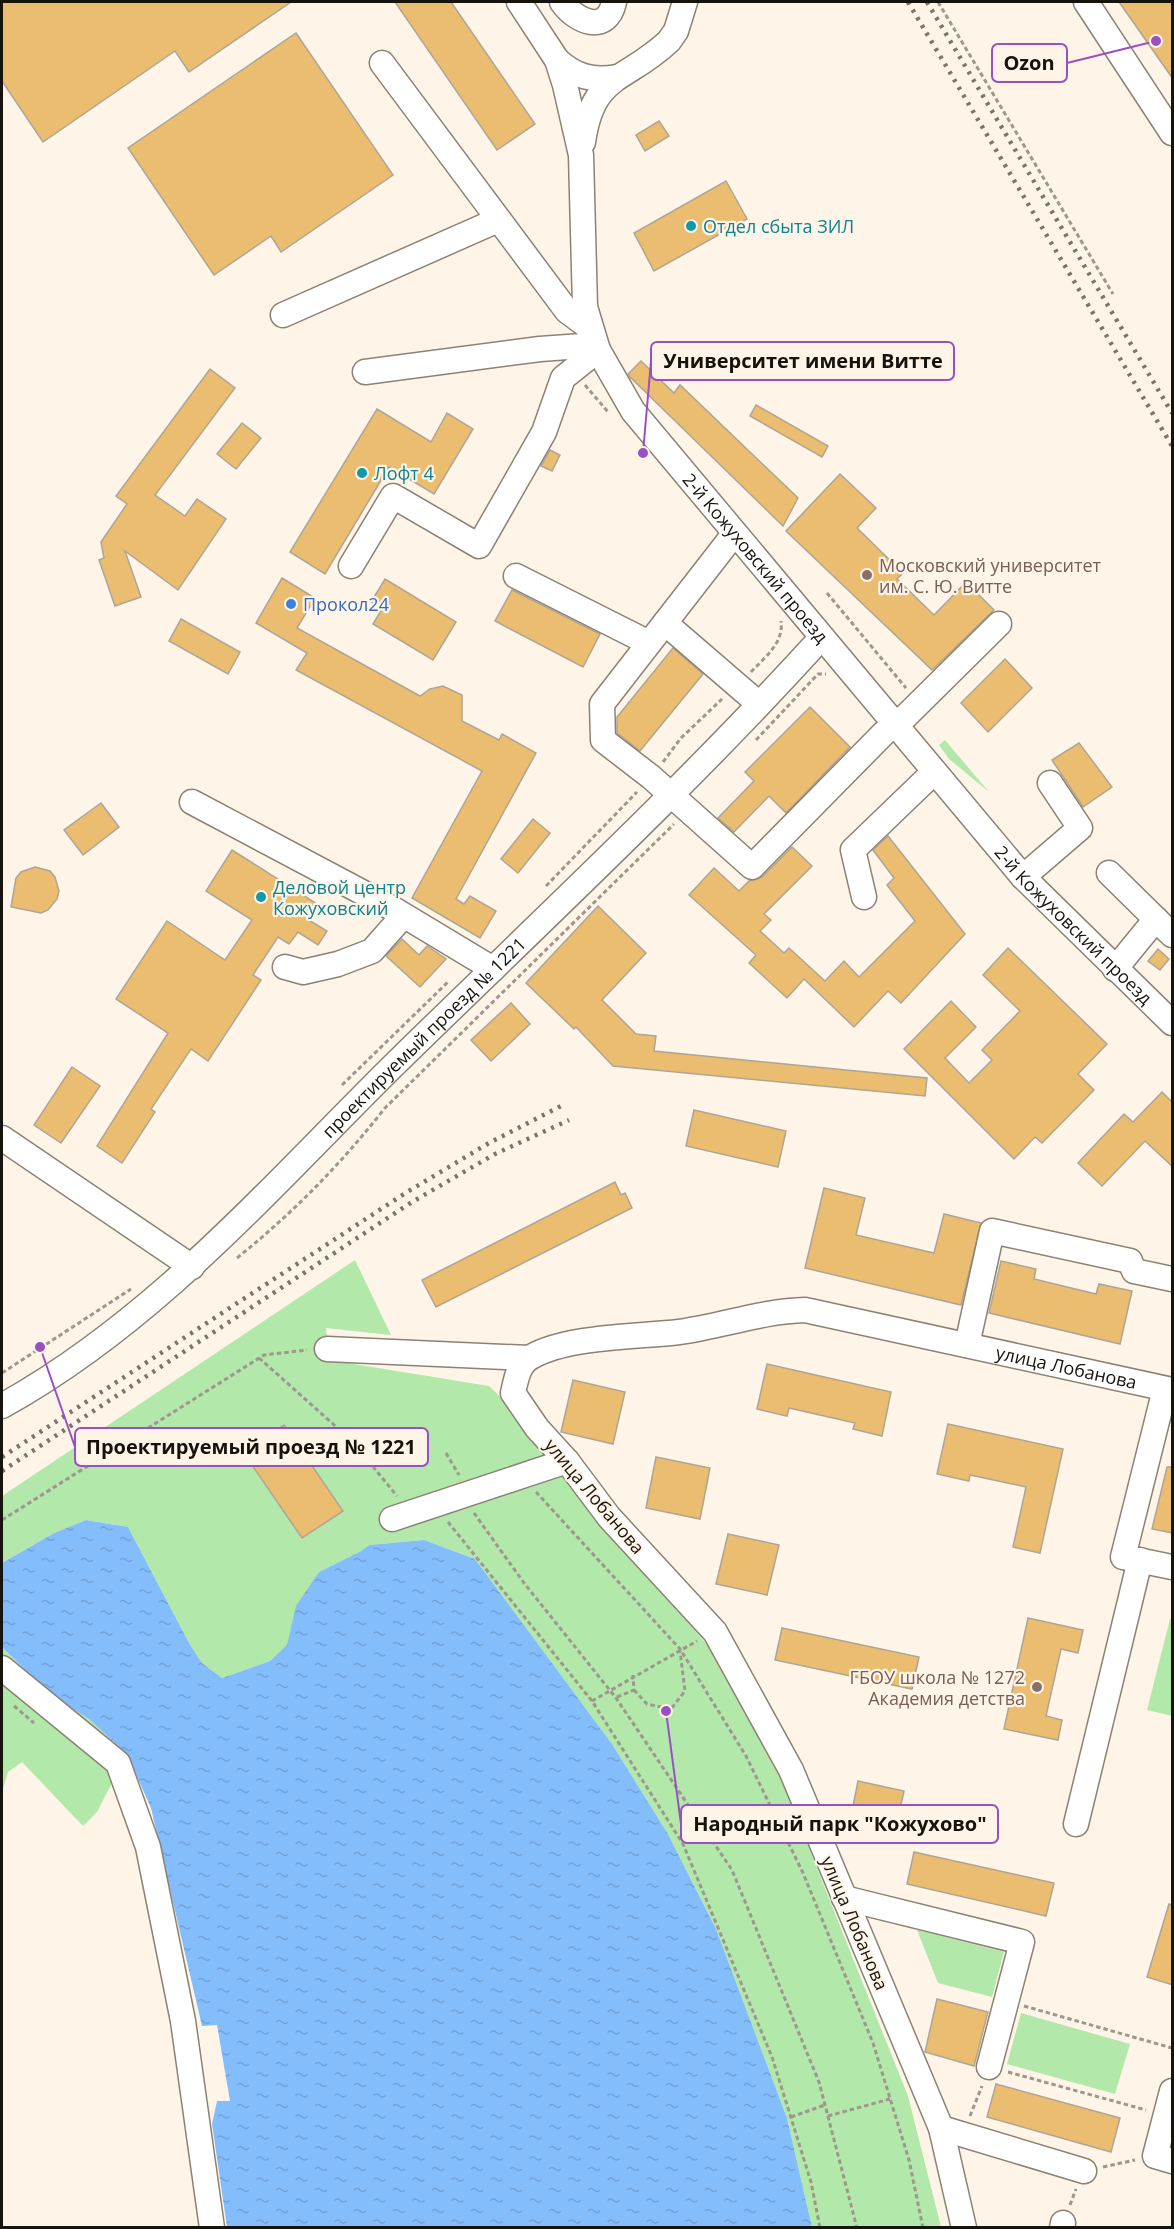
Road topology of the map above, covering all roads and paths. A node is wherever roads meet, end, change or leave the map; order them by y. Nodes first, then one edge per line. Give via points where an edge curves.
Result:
1 (519, 2) edge
2 (562, 2) edge
3 (614, 2) edge
4 (685, 2) edge
5 (938, 2) edge
6 (1086, 2) edge
7 (557, 60) junction
8 (382, 63) dead end
9 (617, 77) junction
10 (1173, 133) edge
11 (581, 154) junction
12 (498, 220) junction
13 (1113, 294) dead end
14 (283, 315) dead end
15 (595, 341) junction
16 (365, 372) dead end
17 (734, 534) junction
18 (351, 566) dead end
19 (516, 576) dead end
20 (827, 593) dead end
21 (777, 613) dead end
22 (665, 623) junction
23 (999, 624) dead end
24 (821, 638) junction
25 (649, 643) junction
26 (835, 678) dead end
27 (739, 685) junction
28 (901, 696) dead end
29 (759, 704) junction
30 (893, 725) junction
31 (754, 742) dead end
32 (933, 773) junction
33 (651, 777) junction
34 (1050, 783) dead end
35 (192, 802) dead end
36 (680, 803) junction
37 (1109, 873) dead end
38 (1023, 878) junction
39 (540, 892) dead end
40 (864, 897) dead end
41 (403, 916) junction
42 (1164, 927) edge
43 (484, 963) junction
44 (285, 967) dead end
45 (1115, 969) junction
46 (1173, 1023) edge
47 (339, 1088) dead end
48 (2, 1138) edge
49 (237, 1258) dead end
50 (192, 1267) junction
51 (1173, 1279) edge
52 (133, 1288) dead end
53 (967, 1345) junction
54 (327, 1349) joint
55 (259, 1358) junction
56 (529, 1358) junction
57 (2, 1373) edge
58 (1169, 1390) edge
59 (2, 1406) edge
60 (446, 1453) dead end
61 (567, 1461) junction
62 (521, 1476) junction
63 (467, 1504) junction
64 (413, 1512) junction
65 (2, 1520) edge
66 (1140, 1560) junction
67 (1173, 1567) edge
68 (699, 1640) dead end
69 (680, 1649) junction
70 (2, 1668) edge
71 (633, 1675) junction
72 (609, 1689) junction
73 (634, 1690) junction
74 (616, 1698) junction
75 (592, 1701) junction
76 (10, 1703) dead end
77 (36, 1724) dead end
78 (1076, 1824) dead end
79 (844, 1898) junction
80 (1007, 2001) junction
81 (1173, 2048) edge
82 (989, 2067) junction
83 (1173, 2091) edge
84 (890, 2098) junction
85 (825, 2105) junction
86 (828, 2116) junction
87 (1166, 2116) junction
88 (791, 2117) junction
89 (952, 2131) junction
90 (1164, 2159) edge
91 (1084, 2170) junction
92 (1062, 2225) edge
93 (212, 2228) edge
94 (820, 2228) edge
95 (857, 2228) edge
96 (923, 2228) edge
97 (964, 2228) edge

1 - 7 street, 2-й Кожуховский проезд
2 - 3 street via 570,14 590,22 605,17
4 - 9 street via 669,41
5 - 13 path
6 - 10 street
7 - 9 street via 578,76 600,80
7 - 11 street, 2-й Кожуховский проезд
8 - 12 street
9 - 11 street via 604,87 586,118
11 - 15 street, 2-й Кожуховский проезд via 585,308
12 - 14 street
12 - 15 street via 567,312
15 - 16 street
15 - 17 street, 2-й Кожуховский проезд via 633,411
15 - 18 street via 562,378 544,432 479,546 393,496
17 - 22 street
17 - 24 street, 2-й Кожуховский проезд
19 - 25 street
20 - 28 path via 907,690
21 - 27 path via 782,631 777,644
22 - 25 street
22 - 27 street
23 - 30 street
24 - 29 street, проектируемый проезд № 1221
24 - 30 street, 2-й Кожуховский проезд
25 - 33 street via 602,704 603,740
26 - 31 path via 818,674
27 - 29 street
27 - 33 path via 681,738
29 - 36 street, проектируемый проезд № 1221
30 - 32 street, 2-й Кожуховский проезд
30 - 36 street via 752,867
32 - 38 street, 2-й Кожуховский проезд
32 - 40 street via 853,850
33 - 36 street
33 - 39 path
34 - 38 street via 1080,828
35 - 41 street
36 - 43 street, проектируемый проезд № 1221
36 - 49 path via 385,1108 344,1160 283,1221
37 - 42 street
38 - 45 street, 2-й Кожуховский проезд
41 - 43 street
41 - 44 street via 372,951 303,972
42 - 45 street
43 - 47 path via 429,998
43 - 50 street, проектируемый проезд № 1221
45 - 46 street, 2-й Кожуховский проезд
48 - 50 street
50 - 59 street, проектируемый проезд № 1221 via 140,1312
51 - 53 street via 1134,1270 1130,1261 992,1231
52 - 57 path
53 - 56 street, улица Лобанова via 805,1310 775,1311 680,1332 593,1340
53 - 58 street, улица Лобанова
54 - 55 path
54 - 56 street
55 - 64 path via 352,1441
55 - 65 path
56 - 61 street, улица Лобанова via 518,1371 513,1393
58 - 66 street via 1123,1557
60 - 63 path via 461,1478
61 - 62 street
61 - 79 street, улица Лобанова via 609,1516 715,1632 790,1770
62 - 63 street
62 - 69 path
63 - 64 street
63 - 72 path
64 - 75 path
66 - 67 street
66 - 78 street
68 - 69 path
69 - 71 path
69 - 73 path via 684,1691 671,1709 647,1704
69 - 84 path via 746,1756 803,1873 873,2043
70 - 93 street via 118,1763 148,1847 183,2021
71 - 72 path
71 - 73 path
72 - 74 path
72 - 75 path
73 - 74 path
74 - 85 path via 732,1870
75 - 88 path via 683,1845 772,2057
76 - 77 path
79 - 80 street via 1023,1942
79 - 89 street, улица Лобанова
80 - 81 path
80 - 82 street
82 - 87 path
82 - 89 path
83 - 87 street
84 - 86 path
84 - 96 path via 909,2160
85 - 86 path
85 - 88 path
86 - 95 path
87 - 90 street
88 - 94 path
89 - 91 street
89 - 97 street, улица Лобанова
90 - 91 path
91 - 92 path

